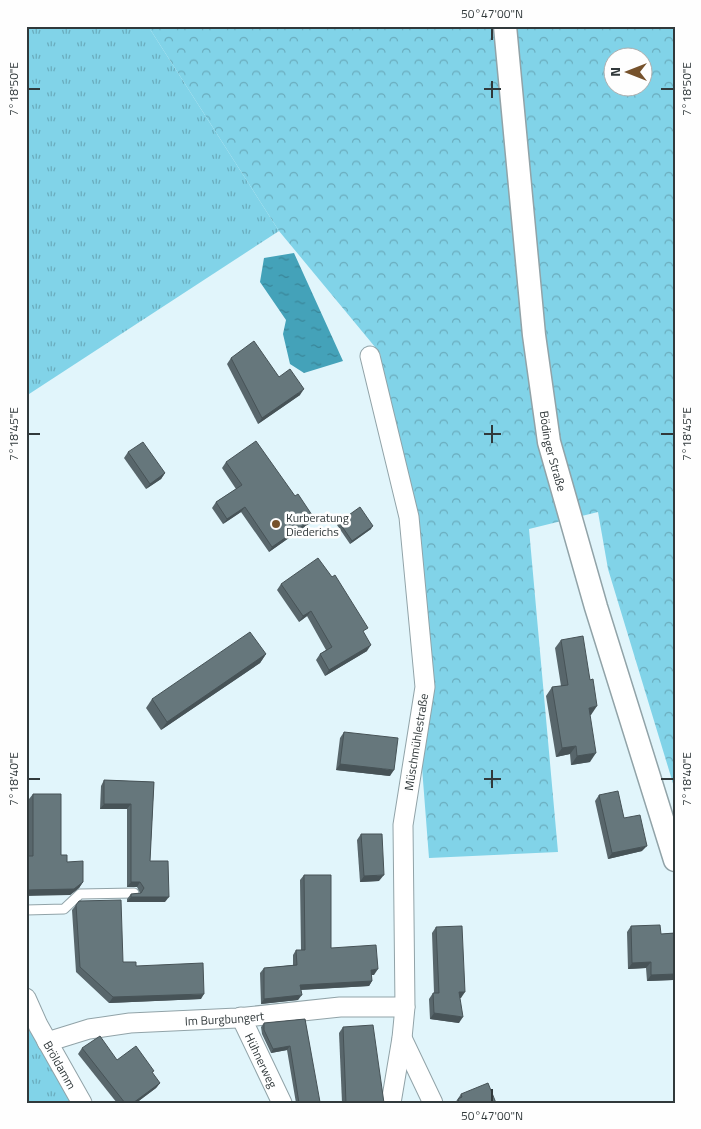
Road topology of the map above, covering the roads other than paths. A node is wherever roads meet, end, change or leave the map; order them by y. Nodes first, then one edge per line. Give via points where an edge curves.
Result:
1 (505, 26) edge
2 (370, 356) dead end
3 (675, 860) edge
4 (134, 893) edge
5 (26, 910) edge
6 (26, 998) edge
7 (404, 1007) junction
8 (241, 1018) junction
9 (402, 1038) junction
10 (47, 1042) junction
11 (82, 1103) edge
12 (282, 1103) edge
13 (391, 1103) edge
14 (433, 1103) edge

1 - 3 street, Bödinger Straße via 534,335 549,442 596,607
2 - 7 street, Müschmühlestraße via 409,517 425,687 402,825
4 - 5 lane via 80,894 64,908
6 - 10 street, Bröldamm
7 - 8 street, Im Burgbungert via 340,1007
7 - 9 street, Müschmühlestraße
8 - 10 street, Im Burgbungert via 130,1023 89,1029
8 - 12 street, Hühnerweg
9 - 13 street, Müschmühlestraße
9 - 14 street
10 - 11 street, Bröldamm

